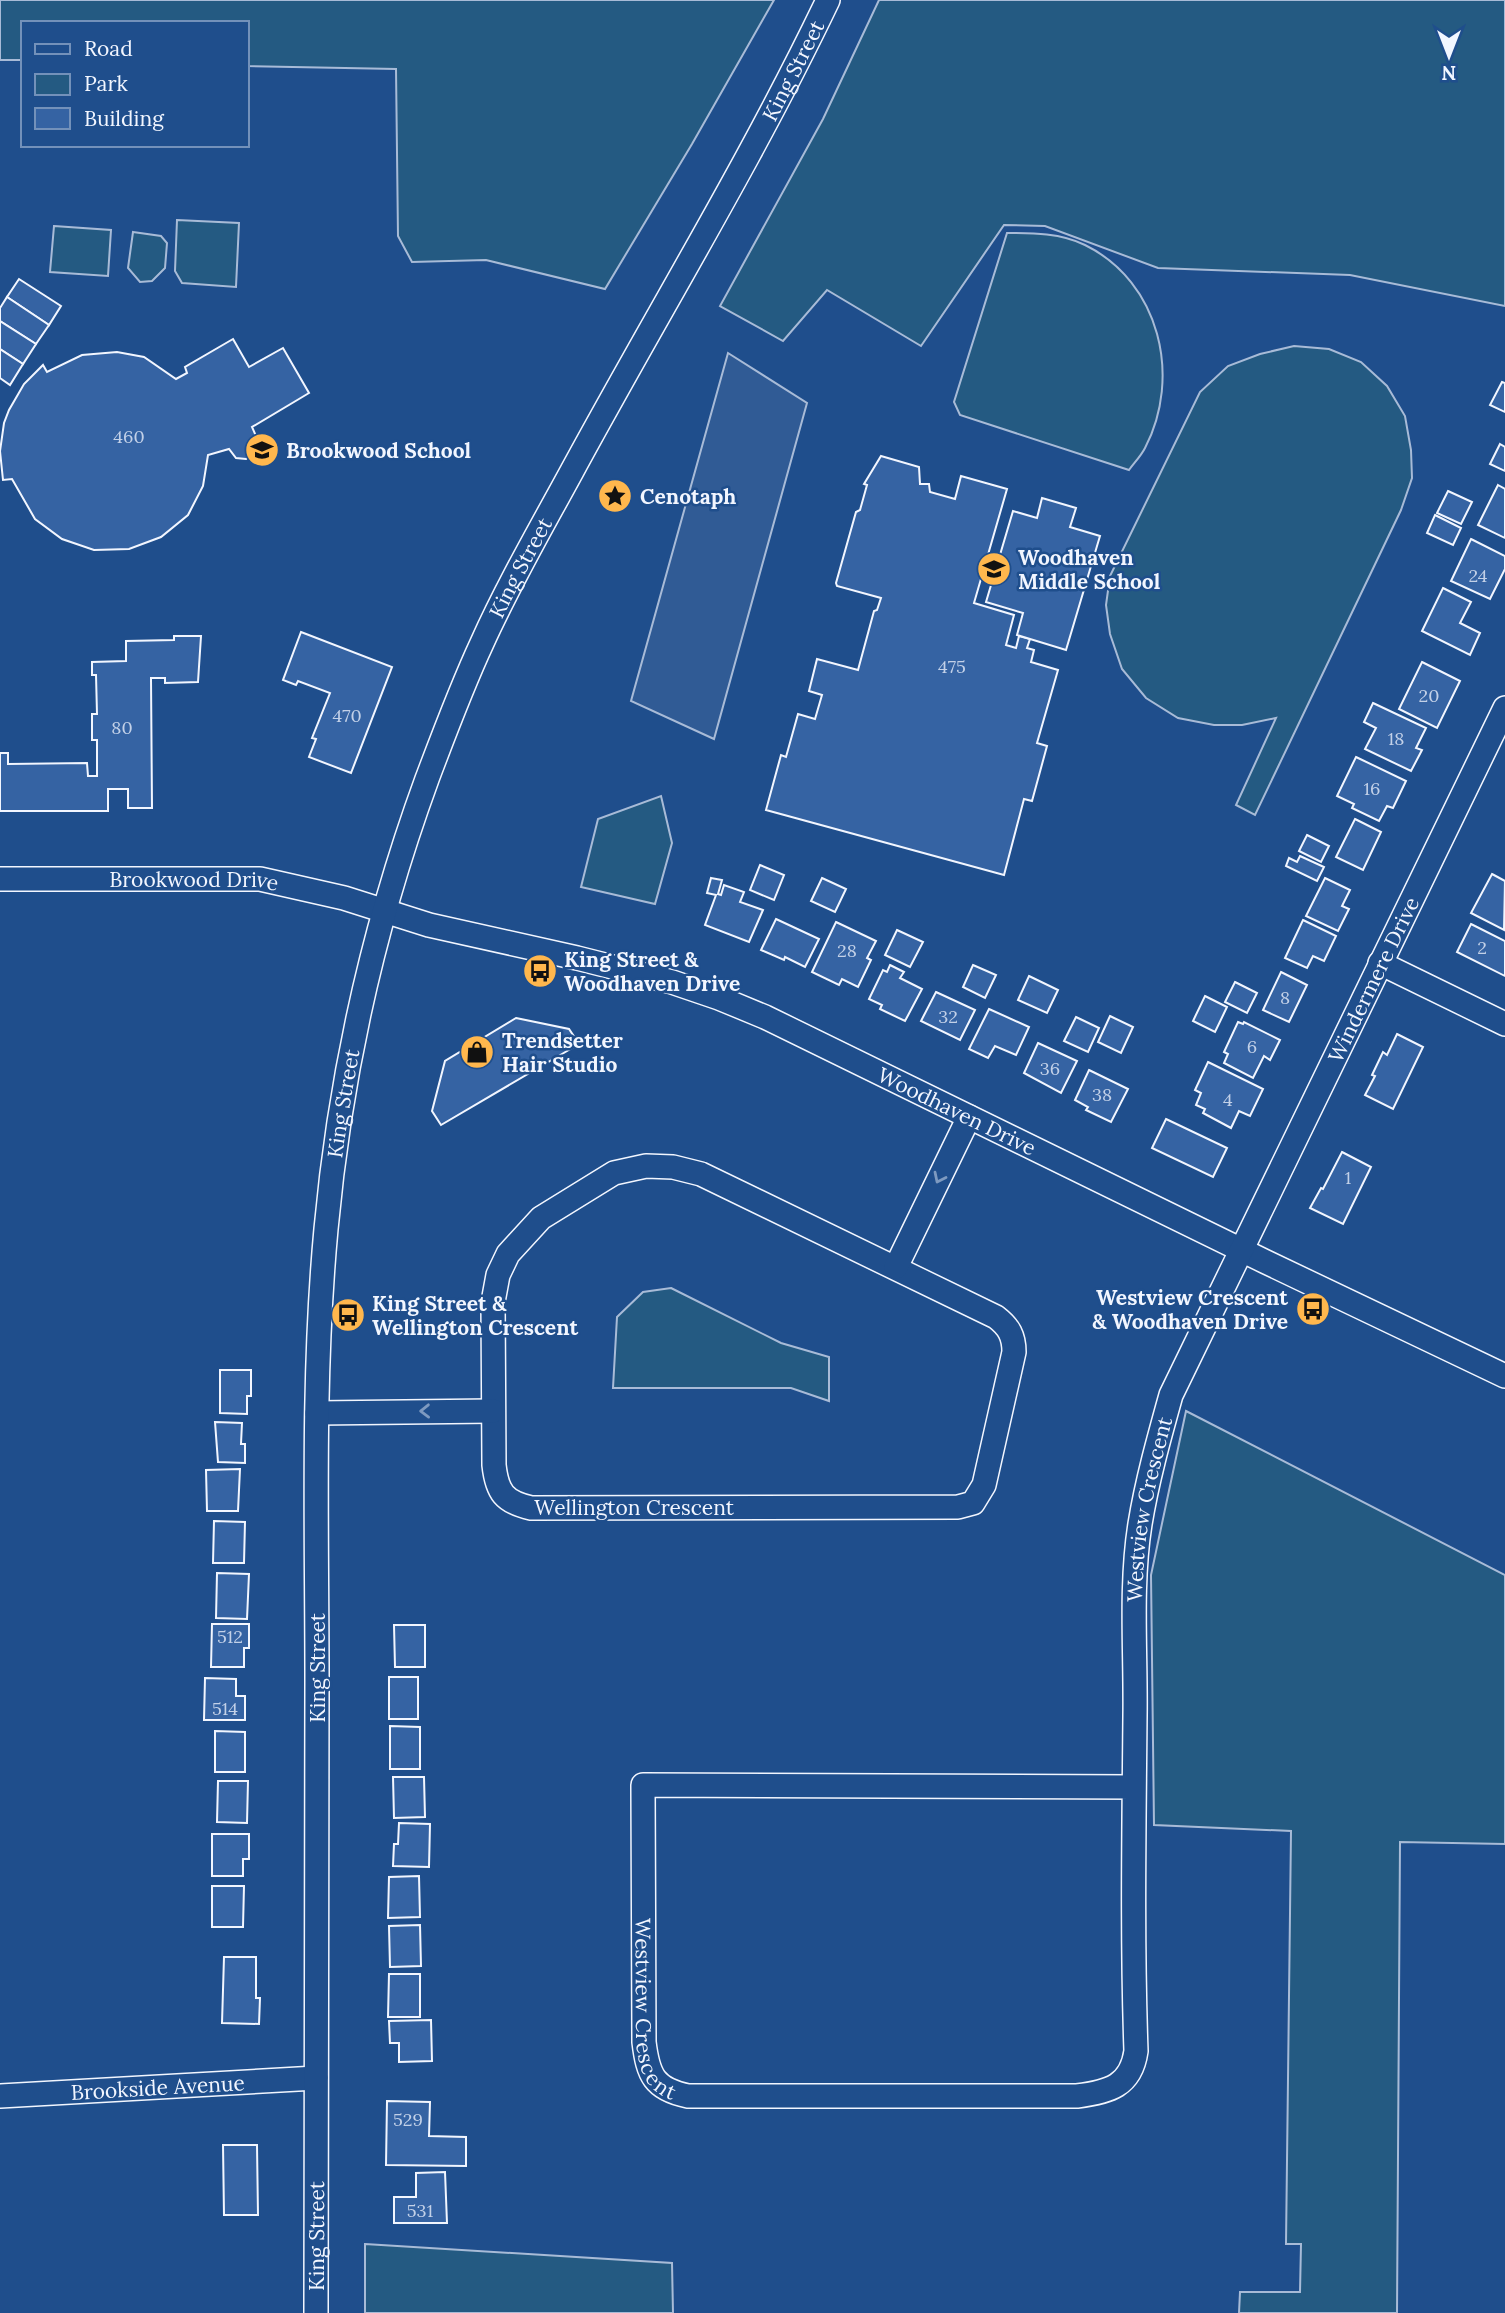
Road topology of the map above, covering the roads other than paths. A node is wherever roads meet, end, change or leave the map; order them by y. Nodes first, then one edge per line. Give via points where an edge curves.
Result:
1 (828, 0) edge
2 (1505, 708) edge
3 (0, 879) edge
4 (383, 910) junction
5 (1380, 963) junction
6 (1505, 1024) edge
7 (969, 1117) junction
8 (1241, 1250) junction
9 (896, 1267) junction
10 (1505, 1376) edge
11 (493, 1411) junction
12 (317, 1413) junction
13 (1134, 1787) junction
14 (316, 2078) junction
15 (0, 2096) edge
16 (316, 2313) edge

1 - 4 street, King Street via 482,642 427,779
2 - 5 street, Windermere Drive
3 - 4 street, Brookwood Drive via 260,879
4 - 7 street, Woodhaven Drive via 672,982 719,998
4 - 12 street, King Street via 334,1153 325,1233
5 - 6 street
5 - 8 street, Windermere Drive
7 - 8 street, Woodhaven Drive
7 -> 9 street
8 - 10 street, Woodhaven Drive
8 - 13 street, Westview Crescent via 1171,1395 1140,1524
9 - 11 street, Wellington Crescent via 701,1174 646,1166 614,1173 541,1219 508,1254 493,1302
9 - 11 street, Wellington Crescent via 996,1317 1014,1342 984,1485 973,1503 958,1507 520,1506 503,1497 496,1483
11 -> 12 street
12 - 14 street, King Street
13 - 13 street, Westview Crescent via 643,1785 644,2042 652,2078 670,2092 688,2096 1077,2096 1116,2086 1134,2064 1136,2050
14 - 15 street, Brookside Avenue
14 - 16 street, King Street

